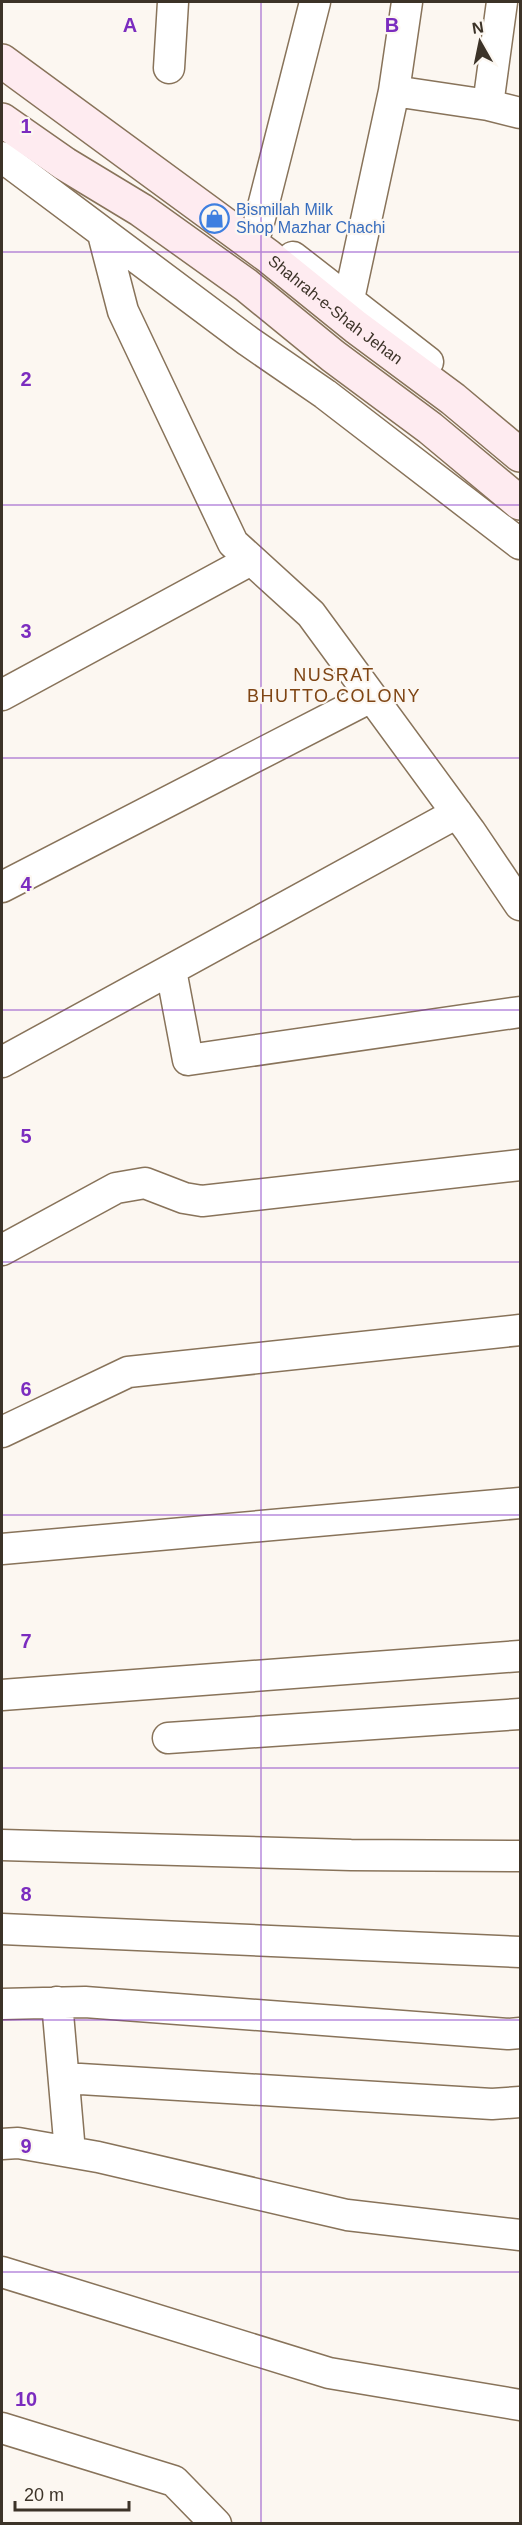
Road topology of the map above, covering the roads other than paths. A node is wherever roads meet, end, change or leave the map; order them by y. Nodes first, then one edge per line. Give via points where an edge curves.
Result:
1 (173, 2) edge
2 (315, 2) edge
3 (407, 2) edge
4 (502, 2) edge
5 (2, 51) edge
6 (2, 61) edge
7 (169, 68) dead end
8 (394, 91) junction
9 (488, 105) junction
10 (520, 113) edge
11 (2, 120) edge
12 (2, 157) edge
13 (257, 230) junction
14 (103, 234) junction
15 (350, 299) junction
16 (520, 437) edge
17 (520, 455) edge
18 (520, 503) edge
19 (520, 544) edge
20 (251, 560) junction
21 (2, 695) edge
22 (371, 697) junction
23 (457, 813) junction
24 (2, 887) edge
25 (520, 905) edge
26 (171, 970) junction
27 (520, 1012) edge
28 (2, 1062) edge
29 (520, 1165) edge
30 (2, 1251) edge
31 (520, 1330) edge
32 (2, 1432) edge
33 (520, 1503) edge
34 (2, 1549) edge
35 (520, 1656) edge
36 (2, 1695) edge
37 (520, 1714) edge
38 (168, 1738) dead end
39 (2, 1845) edge
40 (520, 1856) edge
41 (2, 1929) edge
42 (520, 1952) edge
43 (57, 2002) junction
44 (2, 2004) edge
45 (520, 2033) edge
46 (64, 2078) junction
47 (520, 2102) edge
48 (2, 2144) edge
49 (70, 2152) junction
50 (520, 2235) edge
51 (2, 2272) edge
52 (520, 2405) edge
53 (2, 2428) edge
54 (216, 2523) edge

1 - 7 street
2 - 13 street
3 - 8 street
4 - 9 street
5 - 13 street
6 - 17 main road, Shahrah-e-Shah Jehan via 268,256
8 - 9 street
8 - 15 street
9 - 10 street
11 - 18 main road via 64,164 141,210 246,285
12 - 14 street
13 - 15 street
14 - 19 street via 325,394
14 - 20 street via 123,311 233,543
15 - 16 street
20 - 21 street
20 - 22 street via 310,614
22 - 23 street
22 - 24 street
23 - 25 street
23 - 26 street
26 - 27 street via 188,1060
26 - 28 street
29 - 30 street via 202,1201 145,1183 116,1188
31 - 32 street via 128,1372
33 - 34 street
35 - 36 street
37 - 38 street
39 - 40 street
41 - 42 street
43 - 44 street
43 - 45 street
43 - 46 street
46 - 47 street via 492,2104
46 - 49 street
48 - 49 street
49 - 50 street via 347,2215
51 - 52 street via 329,2373
53 - 54 street via 174,2481

